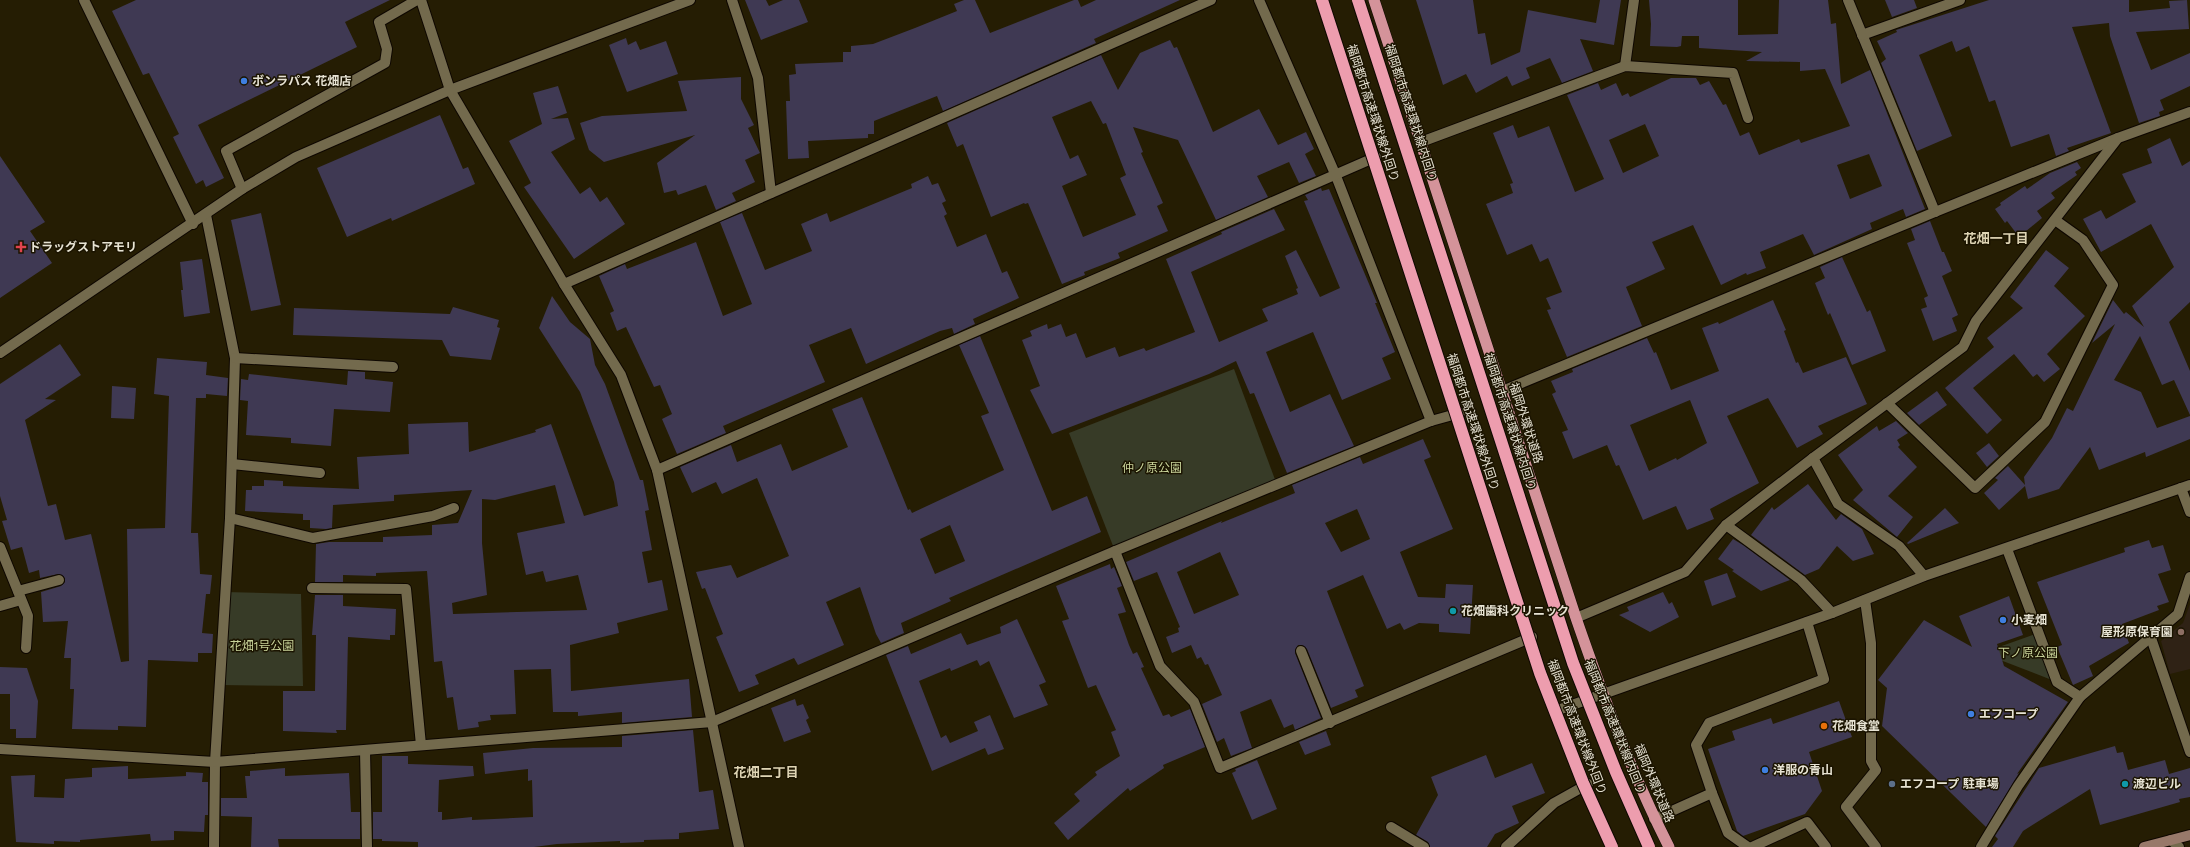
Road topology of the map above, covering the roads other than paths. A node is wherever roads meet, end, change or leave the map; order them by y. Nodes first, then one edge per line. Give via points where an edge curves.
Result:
1 (84, 0) edge
2 (417, 0) edge
3 (421, 0) edge
4 (690, 0) edge
5 (732, 0) edge
6 (1211, 0) edge
7 (1259, 0) edge
8 (1322, 0) edge
9 (1358, 0) edge
10 (1374, 0) edge
11 (1634, 0) edge
12 (1848, 0) edge
13 (1960, 0) edge
14 (1862, 35) junction
15 (1625, 66) junction
16 (450, 90) junction
17 (2190, 112) edge
18 (1748, 118) dead end
19 (2118, 138) junction
20 (1421, 142) junction
21 (1376, 157) junction
22 (1336, 176) junction
23 (242, 189) junction
24 (771, 193) junction
25 (1935, 212) junction
26 (206, 215) junction
27 (2054, 220) junction
28 (193, 224) junction
29 (564, 284) junction
30 (0, 353) edge
31 (235, 358) junction
32 (393, 367) dead end
33 (1502, 390) junction
34 (1887, 403) junction
35 (1460, 413) junction
36 (1431, 421) junction
37 (1813, 458) junction
38 (232, 464) junction
39 (657, 470) junction
40 (320, 474) dead end
41 (2185, 486) edge
42 (454, 508) dead end
43 (2190, 512) edge
44 (230, 518) junction
45 (1726, 525) junction
46 (0, 548) edge
47 (2007, 549) junction
48 (1115, 551) junction
49 (1924, 576) junction
50 (2190, 577) edge
51 (59, 580) dead end
52 (312, 588) dead end
53 (20, 595) junction
54 (1865, 600) junction
55 (0, 606) edge
56 (1832, 613) junction
57 (1576, 618) junction
58 (1807, 622) junction
59 (1532, 637) junction
60 (2151, 638) junction
61 (26, 648) dead end
62 (1301, 651) dead end
63 (1602, 693) junction
64 (2080, 697) junction
65 (1558, 710) junction
66 (712, 722) junction
67 (1330, 723) junction
68 (420, 745) junction
69 (0, 749) edge
70 (365, 750) junction
71 (2190, 752) edge
72 (215, 762) junction
73 (1588, 784) junction
74 (1712, 793) junction
75 (1654, 819) junction
76 (1391, 827) dead end
77 (2190, 835) edge
78 (2171, 840) junction
79 (214, 847) edge
80 (367, 847) edge
81 (739, 847) edge
82 (1424, 847) edge
83 (1506, 847) edge
84 (1612, 847) edge
85 (1615, 847) edge
86 (1649, 847) edge
87 (1669, 847) edge
88 (1748, 847) edge
89 (1752, 847) edge
90 (1826, 847) edge
91 (1876, 847) edge
92 (1981, 847) edge
93 (2144, 847) edge
94 (2179, 847) edge

1 - 28 street
2 - 23 street via 379,22 387,50 385,62 226,150
3 - 16 street
4 - 16 street
5 - 24 street via 758,78
6 - 24 street
7 - 22 street
8 - 21 highway
8 - 84 highway, 福岡都市高速環状線外回り, bridge via 1540,672 1583,783
9 - 86 highway, 福岡都市高速環状線内回り, bridge via 1574,663 1616,772
10 - 20 highway, 福岡外環状道路
11 - 15 street
12 - 14 street
13 - 14 street
14 - 25 street
15 - 18 street via 1733,73
15 - 20 street
16 - 23 street via 296,157
16 - 29 street
17 - 19 street
19 - 25 street
19 - 27 street
20 - 33 highway, 福岡外環状道路
21 - 22 street
21 - 35 highway
22 - 36 street
22 - 39 street
23 - 26 street
24 - 29 street
25 - 33 street
26 - 28 street
26 - 31 street
27 - 34 street via 1976,321 1963,347
27 - 34 street via 2083,240 2113,285 2044,422 1975,488
28 - 30 street
29 - 39 street via 621,375
31 - 32 street
31 - 38 street
33 - 57 highway, 福岡外環状道路
34 - 37 street
35 - 36 street
35 - 59 highway
36 - 48 street
37 - 45 street
37 - 49 street via 1838,504 1900,546
38 - 40 street
38 - 44 street
39 - 66 street
41 - 43 street
41 - 47 street
42 - 44 street via 433,516 313,538
44 - 72 street
45 - 56 street via 1801,580
45 - 57 street via 1685,572
46 - 53 street
47 - 49 street
47 - 64 street via 2057,682
48 - 66 street
48 - 67 street via 1160,666 1194,702 1220,768
49 - 54 street
50 - 60 street via 2178,614
51 - 53 street
52 - 68 street via 406,589
53 - 55 street
53 - 61 street via 28,616
54 - 56 street
54 - 91 street via 1871,643 1872,761 1876,770 1846,807
56 - 58 street
57 - 63 highway, 福岡外環状道路
58 - 63 street
58 - 74 street via 1824,679 1709,723 1696,745
59 - 65 highway
59 - 67 street
60 - 64 street
60 - 71 street
62 - 67 street
63 - 65 street
63 - 75 highway, 福岡外環状道路
64 - 92 street via 2018,786
65 - 73 highway
66 - 68 street
66 - 81 street
68 - 70 street
69 - 72 street
70 - 72 street
70 - 80 street
72 - 79 street
73 - 83 street via 1554,803
73 - 85 highway
74 - 75 street
74 - 88 street via 1728,833
75 - 87 highway, 福岡外環状道路
76 - 82 street
77 - 78 main road
78 - 93 main road
78 - 94 street
89 - 90 street via 1808,822

